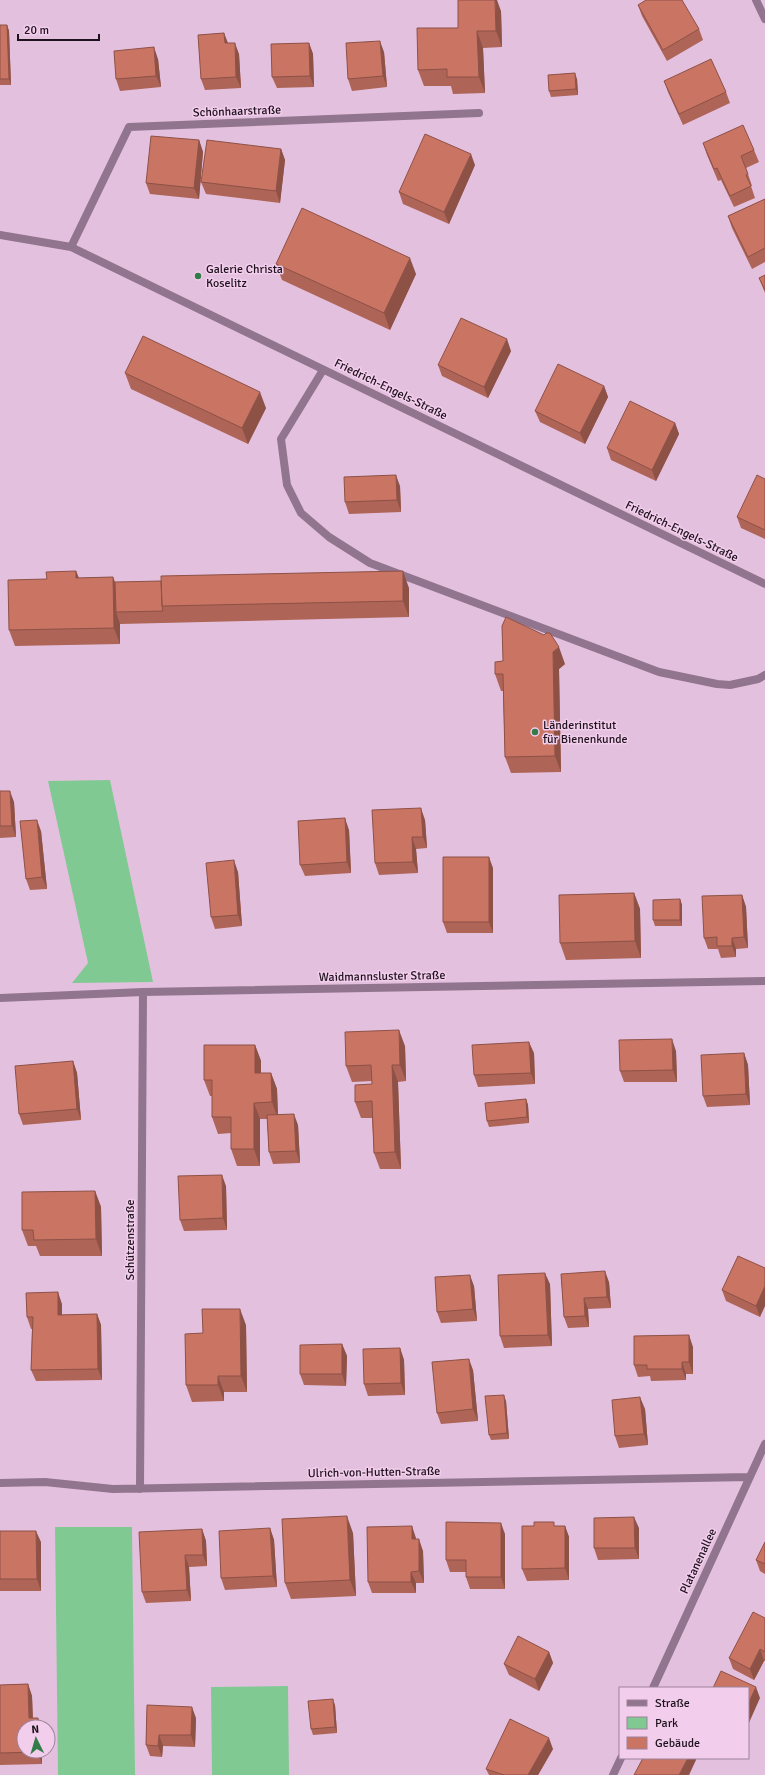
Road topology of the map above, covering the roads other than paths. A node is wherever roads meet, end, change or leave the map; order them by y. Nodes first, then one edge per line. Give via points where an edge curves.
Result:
1 (756, 0) edge
2 (765, 19) edge
3 (479, 113) dead end
4 (0, 235) edge
5 (71, 246) junction
6 (323, 370) junction
7 (765, 584) edge
8 (765, 675) edge
9 (765, 981) edge
10 (143, 992) junction
11 (0, 998) edge
12 (765, 1444) edge
13 (750, 1478) junction
14 (0, 1483) edge
15 (140, 1489) junction
16 (653, 1687) edge
17 (621, 1759) edge
18 (613, 1775) edge

1 - 2 street
3 - 5 street, Schönhaarstraße via 129,127
4 - 5 street, Friedrich-Engels-Straße
5 - 6 street, Friedrich-Engels-Straße
6 - 7 street, Friedrich-Engels-Straße
6 - 8 street via 281,439 287,485 301,512 328,537 370,563 659,672 730,685
9 - 10 street, Waidmannsluster Straße
10 - 11 street, Waidmannsluster Straße
10 - 15 street, Schützenstraße
12 - 13 street, Platanenallee
13 - 15 street, Ulrich-von-Hutten-Straße
13 - 16 street, Platanenallee
14 - 15 street, Ulrich-von-Hutten-Straße via 45,1482
17 - 18 street

